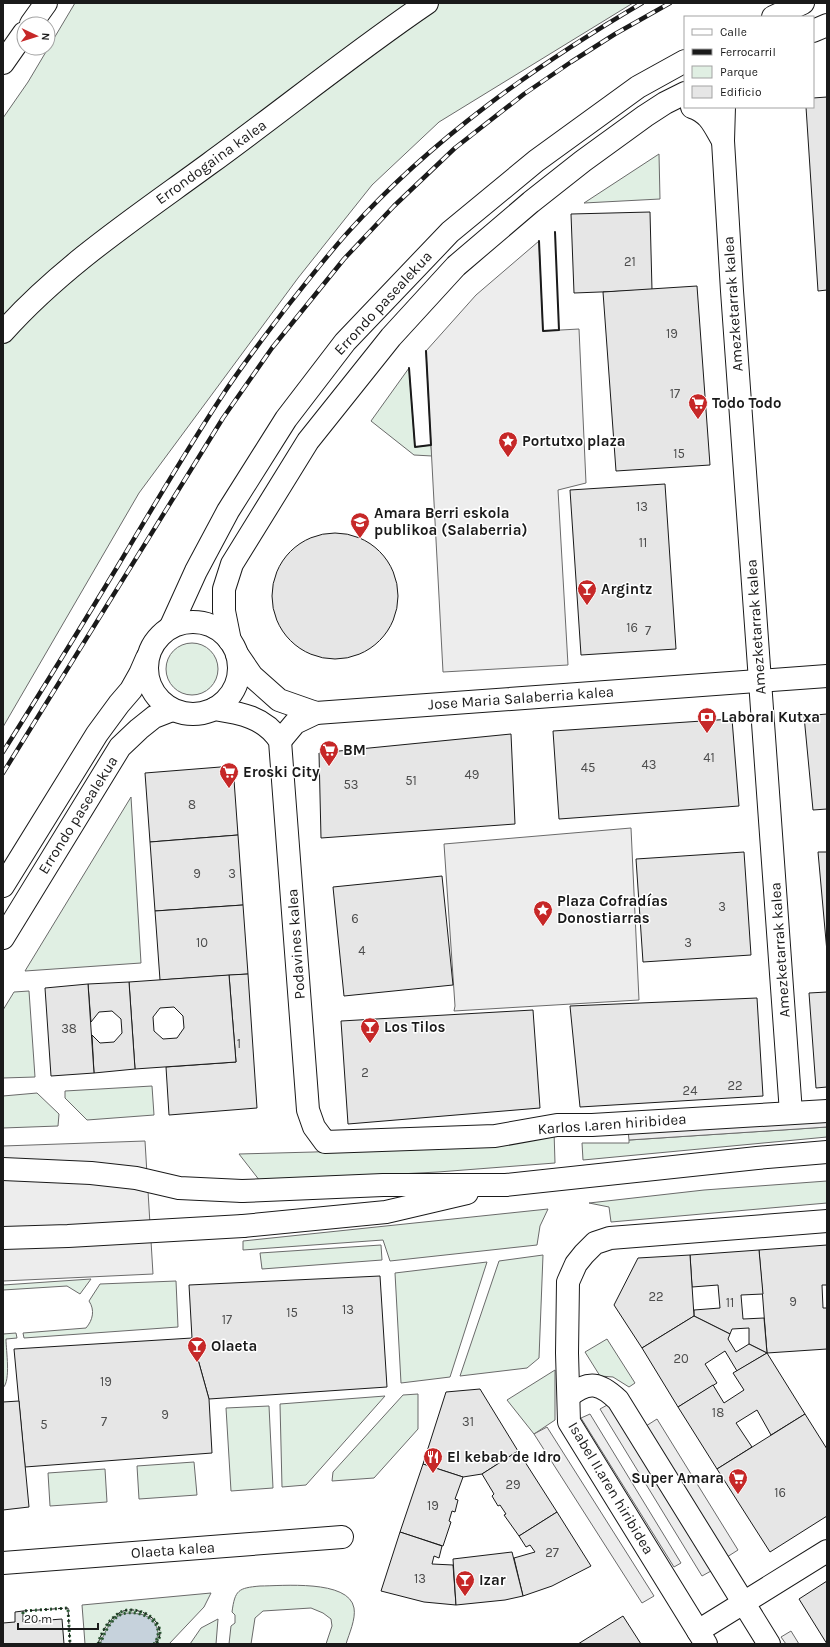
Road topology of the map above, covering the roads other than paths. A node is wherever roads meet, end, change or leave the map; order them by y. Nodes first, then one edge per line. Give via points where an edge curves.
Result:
1 (46, 3) edge
2 (427, 3) edge
3 (803, 3) edge
4 (37, 16) edge
5 (775, 16) edge
6 (827, 25) edge
7 (814, 31) edge
8 (16, 44) edge
9 (3, 62) edge
10 (684, 62) edge
11 (684, 94) edge
12 (675, 104) edge
13 (694, 108) edge
14 (724, 108) edge
15 (723, 141) junction
16 (3, 332) edge
17 (171, 626) junction
18 (233, 647) junction
19 (148, 655) junction
20 (827, 676) edge
21 (760, 680) junction
22 (214, 709) junction
23 (172, 710) junction
24 (316, 713) junction
25 (280, 741) junction
26 (3, 886) edge
27 (3, 938) edge
28 (827, 1111) edge
29 (791, 1113) junction
30 (325, 1142) joint
31 (827, 1152) edge
32 (3, 1169) edge
33 (506, 1184) junction
34 (827, 1221) edge
35 (3, 1238) edge
36 (569, 1396) junction
37 (342, 1537) dead end
38 (827, 1551) edge
39 (3, 1563) edge
40 (743, 1604) junction
41 (702, 1638) edge
42 (769, 1644) edge

1 - 4 main road
2 - 16 main road, Errondogaina kalea via 156,202 60,276 20,312
3 - 5 main road
6 - 7 main road
8 - 9 main road
10 - 17 main road, Errondo pasealekua via 638,87 517,176 450,232 345,342 286,419 228,511 196,571
11 - 12 main road, Errondo pasealekua
12 - 18 main road, Errondo pasealekua via 583,161 525,207 456,266 391,337 308,441 232,564 224,590 224,611
13 - 15 main road, Amezketarrak kalea via 702,111
14 - 15 main road, Amezketarrak kalea
15 - 21 main road, Amezketarrak kalea
17 - 18 main road via 187,622 203,623 218,629
17 - 19 main road via 153,644
18 - 22 main road via 238,673 233,691
18 - 24 main road, Jose Maria Salaberria kalea via 252,676 279,700
19 - 23 main road via 146,671 150,687 159,700
19 - 26 main road, Errondo pasealekua via 131,690 97,734
20 - 21 main road, Jose Maria Salaberria kalea
21 - 24 main road, Jose Maria Salaberria kalea
21 - 29 main road, Amezketarrak kalea
22 - 23 main road via 201,714 186,714
22 - 25 main road via 257,719 275,732
23 - 27 main road, Errondo pasealekua via 154,718 120,748
24 - 25 main road via 295,723
25 - 30 main road, Podavines kalea via 308,1110 314,1127
28 - 29 main road, Karlos I.aren hiribidea
29 - 30 main road, Karlos I.aren hiribidea via 557,1125 495,1136
31 - 33 main road
32 - 33 main road via 91,1173 136,1178 179,1188 242,1191 383,1185
33 - 35 main road via 386,1212 243,1226
34 - 36 main road, Isabel II.aren hiribidea via 610,1238 594,1243 576,1264 568,1282
36 - 40 main road via 580,1387 593,1385 609,1391 618,1400
36 - 41 main road, Isabel II.aren hiribidea via 569,1422
37 - 39 main road, Olaeta kalea
38 - 40 main road
40 - 41 main road
40 - 42 main road

